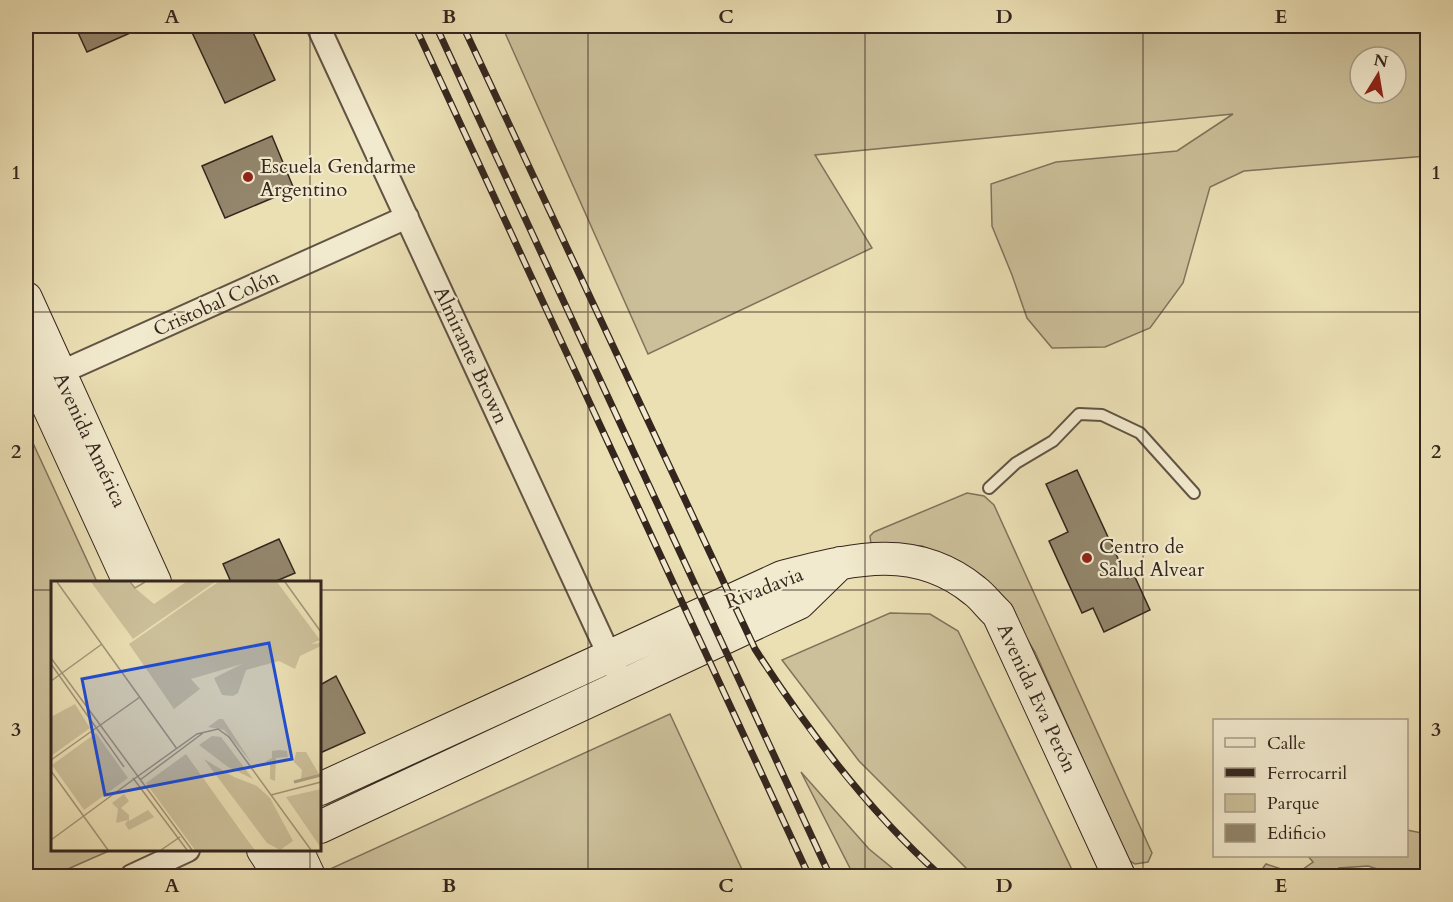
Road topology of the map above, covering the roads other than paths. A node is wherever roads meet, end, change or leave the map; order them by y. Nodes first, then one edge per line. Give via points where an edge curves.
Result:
1 (318, 26) edge
2 (406, 218) junction
3 (26, 298) edge
4 (37, 376) edge
5 (989, 488) dead end
6 (1194, 493) dead end
7 (840, 563) junction
8 (129, 581) edge
9 (154, 581) edge
10 (610, 656) junction
11 (622, 685) junction
12 (321, 789) edge
13 (321, 827) edge
14 (185, 851) edge
15 (264, 851) edge
16 (298, 851) edge
17 (132, 876) edge
18 (280, 876) edge
19 (309, 876) edge
20 (1119, 876) edge

1 - 2 street, Almirante Brown
2 - 4 street, Cristobal Colón
2 - 10 street, Almirante Brown
3 - 4 main road, Avenida América
4 - 8 main road, Avenida América
4 - 9 main road, Avenida América
5 - 6 lane via 1016,463 1053,441 1079,414 1102,415 1140,433
7 - 10 main road, Rivadavia via 782,577
7 - 11 main road, Rivadavia via 799,603
7 - 20 main road, Avenida Eva Perón via 874,558 917,560 946,572 975,591 998,614
10 - 11 street, Almirante Brown
10 - 12 main road, Rivadavia
11 - 13 main road, Rivadavia
14 - 17 street
15 - 18 main road
16 - 19 main road

